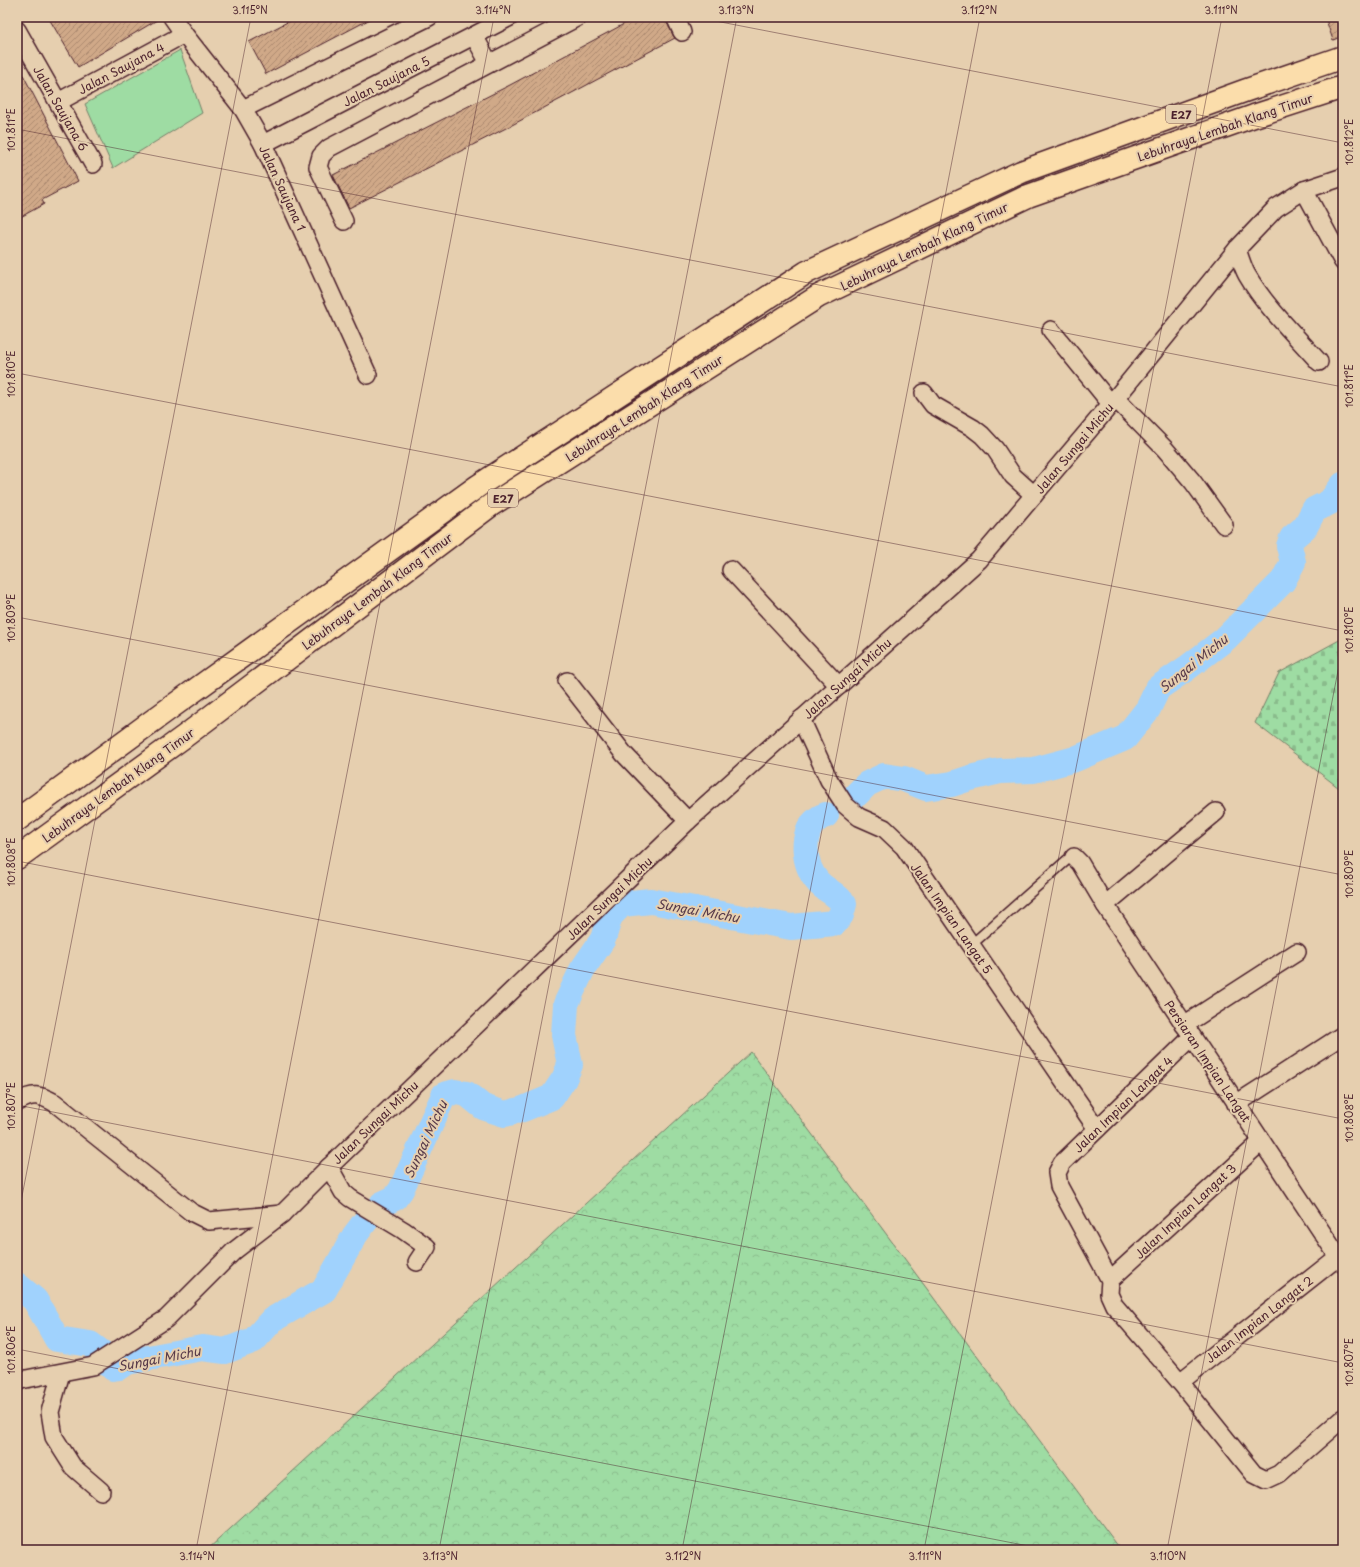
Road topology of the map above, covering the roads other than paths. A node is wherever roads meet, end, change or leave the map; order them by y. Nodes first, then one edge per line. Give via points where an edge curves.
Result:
1 (172, 17) edge
2 (429, 17) edge
3 (510, 17) edge
4 (578, 17) edge
5 (17, 30) edge
6 (184, 34) junction
7 (474, 36) junction
8 (1343, 57) edge
9 (489, 64) junction
10 (1343, 86) edge
11 (58, 102) junction
12 (243, 109) junction
13 (263, 144) junction
14 (93, 164) dead end
15 (1343, 177) edge
16 (1304, 190) junction
17 (344, 221) dead end
18 (1237, 249) junction
19 (1343, 262) edge
20 (1051, 330) dead end
21 (1319, 362) dead end
22 (368, 375) dead end
23 (924, 394) dead end
24 (1113, 401) junction
25 (1034, 495) junction
26 (1224, 524) dead end
27 (731, 570) dead end
28 (567, 681) dead end
29 (839, 686) junction
30 (801, 720) junction
31 (1216, 812) dead end
32 (17, 820) edge
33 (688, 822) junction
34 (1074, 857) joint
35 (17, 858) edge
36 (1105, 905) junction
37 (971, 945) junction
38 (1297, 952) dead end
39 (1188, 1031) junction
40 (1343, 1035) edge
41 (17, 1102) edge
42 (1236, 1104) junction
43 (1097, 1129) junction
44 (1261, 1142) junction
45 (329, 1167) junction
46 (282, 1214) junction
47 (1341, 1261) edge
48 (417, 1262) dead end
49 (1110, 1280) junction
50 (61, 1373) junction
51 (17, 1382) edge
52 (1180, 1382) junction
53 (1343, 1418) edge
54 (101, 1491) dead end

1 - 6 street, Jalan Saujana 1
2 - 12 street
3 - 7 street, Jalan Saujana 5
4 - 9 street
5 - 11 street, Jalan Saujana 6
6 - 11 street, Jalan Saujana 4
6 - 12 street, Jalan Saujana 1
7 - 9 street
7 - 13 street, Jalan Saujana 5
8 - 32 highway, Lebuhraya Lembah Klang Timur / E27 via 1021,172 814,269 478,486
9 - 17 street via 329,148 321,156 318,167
10 - 35 highway, Lebuhraya Lembah Klang Timur / E27 via 1028,196 819,296 491,505 185,736
11 - 14 street, Jalan Saujana 6
12 - 13 street, Jalan Saujana 1
13 - 22 street, Jalan Saujana 1
15 - 16 street, Jalan Sungai Michu
16 - 18 street, Jalan Sungai Michu via 1276,208
16 - 19 street
18 - 21 street via 1255,286
18 - 24 street, Jalan Sungai Michu
20 - 24 street
23 - 25 street via 933,404 982,435 1013,476
24 - 25 street, Jalan Sungai Michu
24 - 26 street via 1165,449
25 - 29 street, Jalan Sungai Michu via 979,560
27 - 29 street
28 - 33 street via 624,754
29 - 30 street, Jalan Sungai Michu
30 - 33 street, Jalan Sungai Michu
30 - 37 street, Jalan Impian Langat 5 via 829,780 845,805 859,817 884,828 904,847
31 - 36 street
33 - 45 street, Jalan Sungai Michu
34 - 36 street, Persiaran Impian Langat
34 - 37 lane via 1067,860
36 - 39 street, Persiaran Impian Langat
37 - 43 street, Jalan Impian Langat 5
38 - 39 street, Jalan Impian Langat 4
39 - 42 street, Persiaran Impian Langat
39 - 43 street, Jalan Impian Langat 4
40 - 42 street
41 - 46 street via 28,1096 41,1095 55,1102 190,1212 209,1221
42 - 44 street, Persiaran Impian Langat
43 - 49 street, Jalan Impian Langat 4 via 1062,1163 1057,1173 1059,1186
44 - 47 street, Persiaran Impian Langat
44 - 49 street, Jalan Impian Langat 3
45 - 46 street, Jalan Sungai Michu
45 - 48 street via 340,1187 350,1198 427,1247
46 - 50 street, Jalan Sungai Michu via 234,1251 166,1319 93,1366
47 - 52 street, Jalan Impian Langat 2
49 - 52 street via 1109,1294 1114,1305
50 - 51 street, Jalan Sungai Michu
50 - 54 street via 50,1412 54,1437 73,1467
52 - 53 street via 1254,1474 1266,1480 1279,1474

